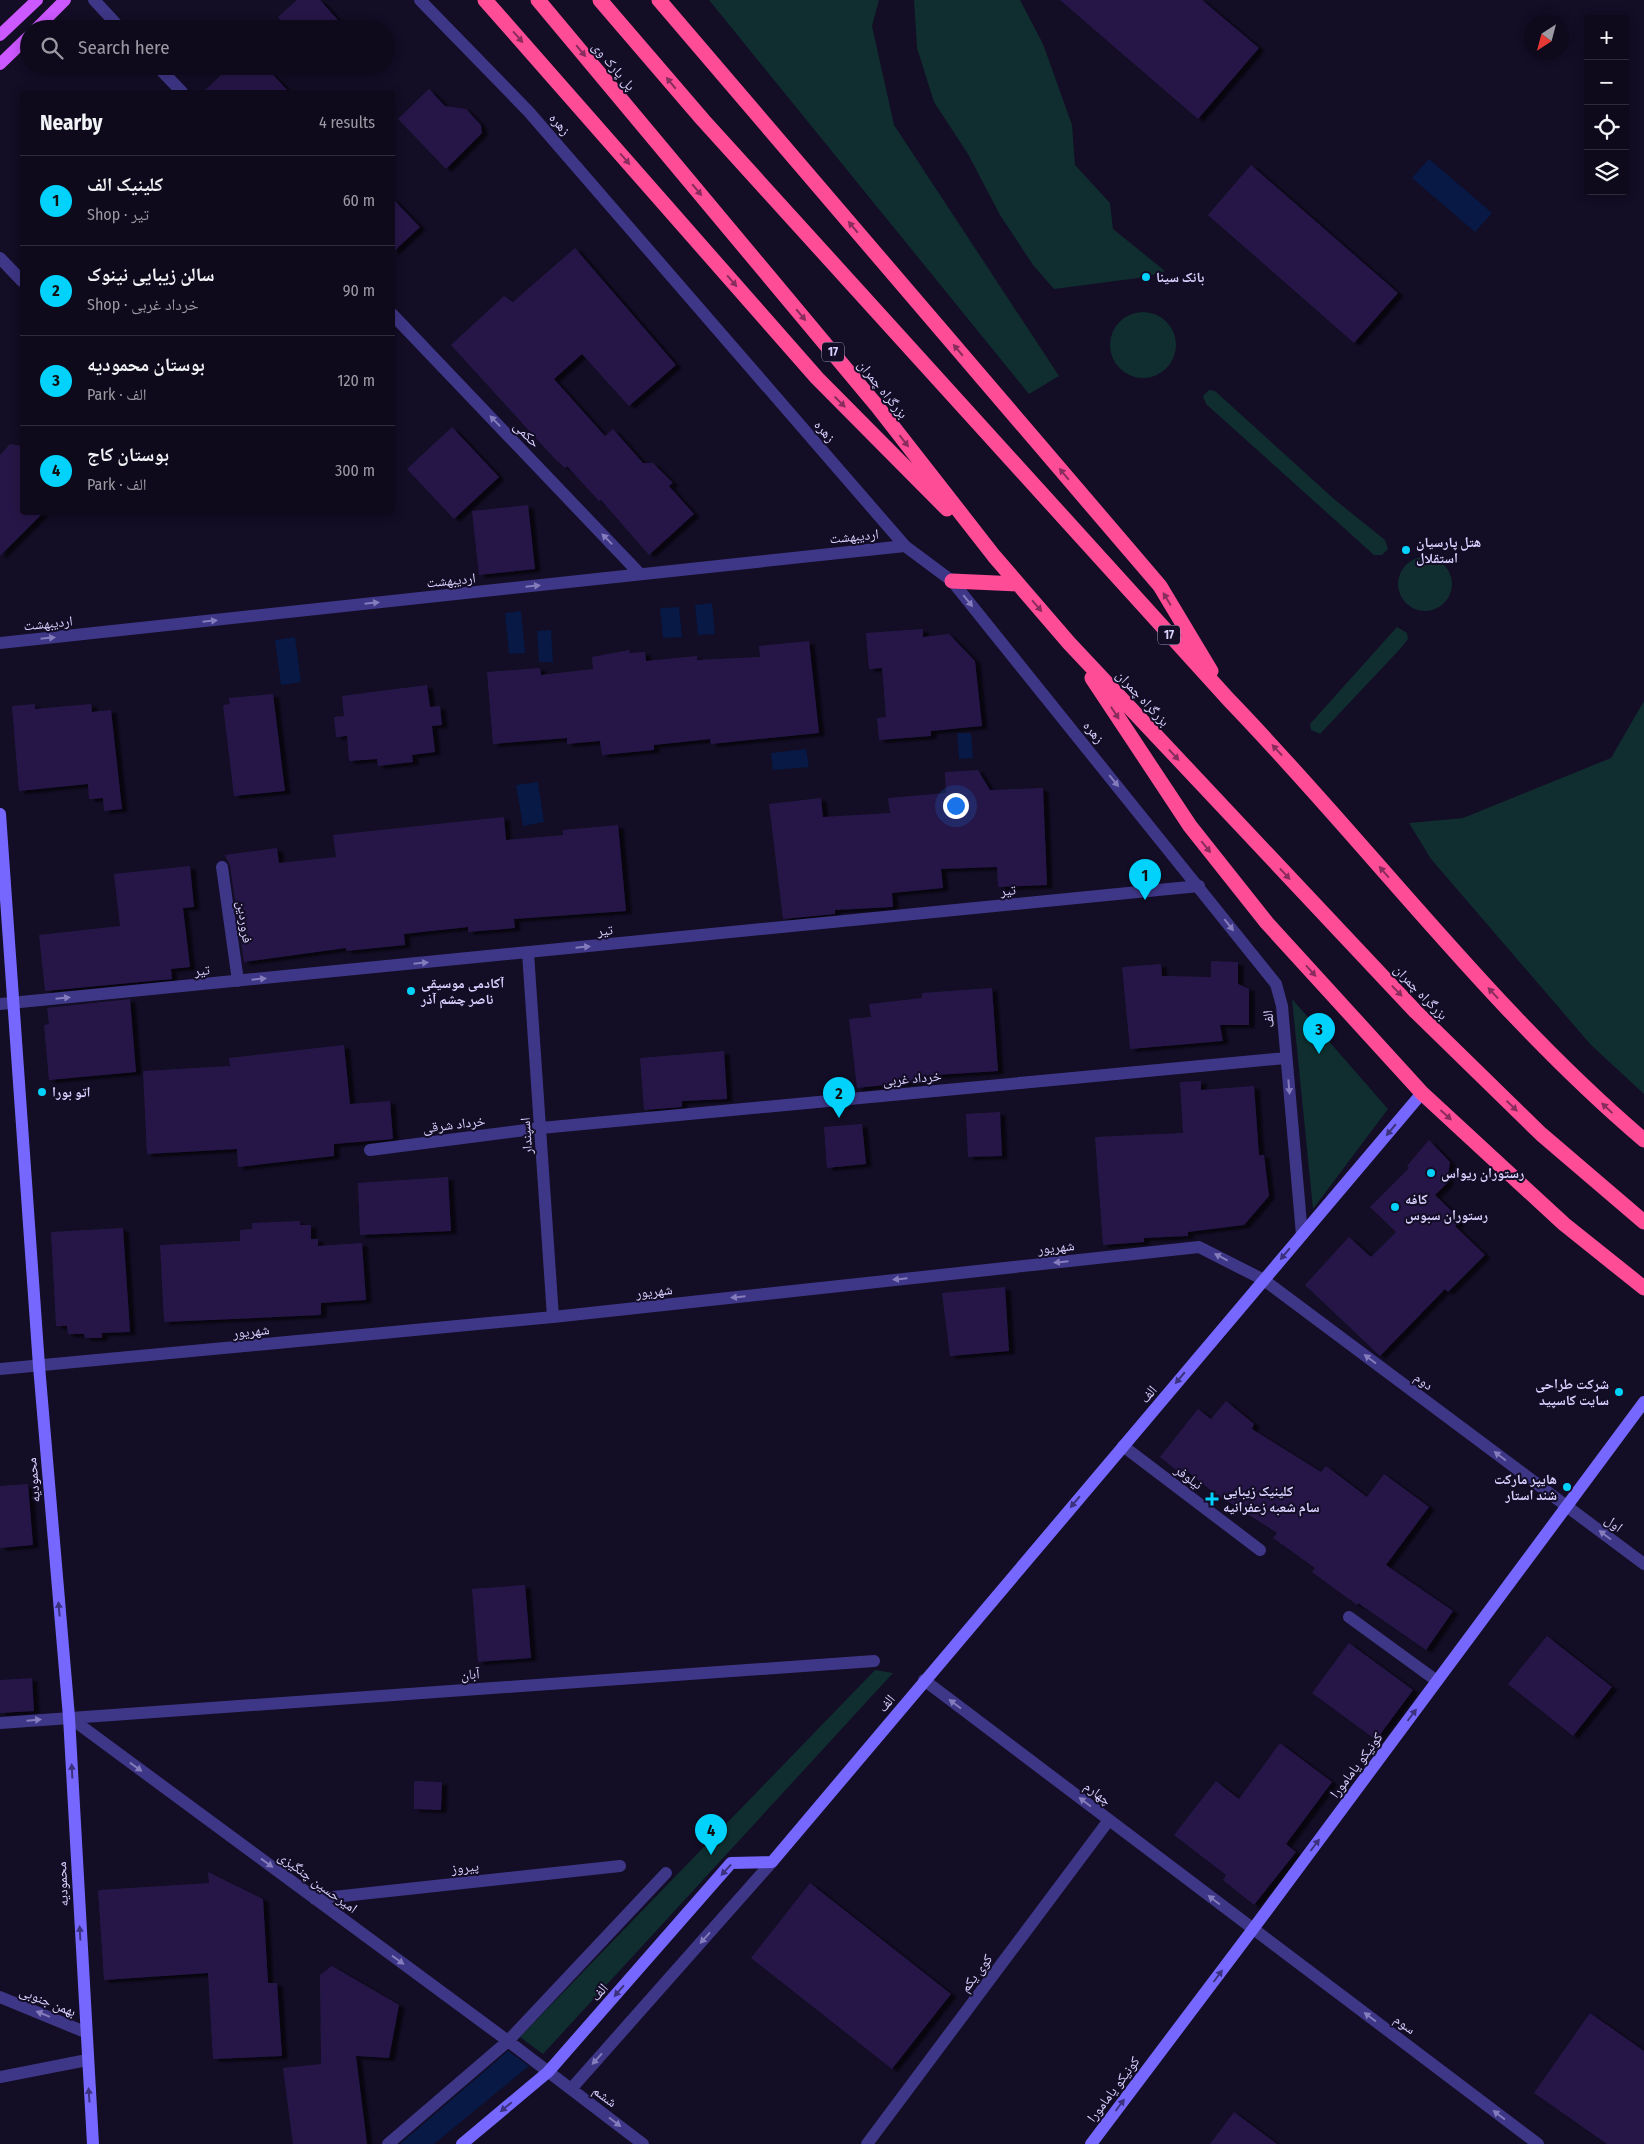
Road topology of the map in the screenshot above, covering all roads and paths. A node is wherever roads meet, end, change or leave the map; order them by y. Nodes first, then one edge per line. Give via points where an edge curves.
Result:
1 (36, 0) edge
2 (65, 0) edge
3 (94, 0) edge
4 (420, 0) edge
5 (485, 0) edge
6 (538, 0) edge
7 (600, 0) edge
8 (659, 0) edge
9 (45, 20) edge
10 (113, 20) edge
11 (0, 35) edge
12 (20, 45) edge
13 (0, 64) edge
14 (166, 75) edge
15 (180, 90) edge
16 (666, 152) joint
17 (0, 258) edge
18 (20, 279) edge
19 (395, 317) edge
20 (905, 546) junction
21 (994, 556) junction
22 (640, 574) junction
23 (952, 581) junction
24 (1018, 584) junction
25 (0, 643) edge
26 (1069, 643) junction
27 (1229, 700) junction
28 (0, 823) edge
29 (222, 867) dead end
30 (1199, 886) junction
31 (528, 952) junction
32 (238, 981) junction
33 (14, 1003) junction
34 (0, 1004) edge
35 (1286, 1058) junction
36 (1422, 1093) junction
37 (541, 1128) junction
38 (1644, 1140) edge
39 (370, 1150) dead end
40 (1644, 1222) edge
41 (1302, 1235) junction
42 (1264, 1280) junction
43 (1644, 1288) edge
44 (554, 1317) junction
45 (39, 1366) junction
46 (0, 1369) edge
47 (1644, 1402) edge
48 (1123, 1446) junction
49 (1567, 1506) junction
50 (1260, 1550) dead end
51 (1644, 1564) edge
52 (1349, 1617) dead end
53 (874, 1661) dead end
54 (924, 1680) junction
55 (1437, 1681) junction
56 (69, 1717) junction
57 (0, 1723) edge
58 (1109, 1820) junction
59 (772, 1862) junction
60 (620, 1866) dead end
61 (666, 1873) dead end
62 (315, 1899) junction
63 (1253, 1929) junction
64 (0, 1997) edge
65 (85, 2032) junction
66 (508, 2041) junction
67 (87, 2060) junction
68 (548, 2072) junction
69 (0, 2077) edge
70 (571, 2089) junction
71 (93, 2144) edge
72 (388, 2144) edge
73 (462, 2144) edge
74 (643, 2144) edge
75 (867, 2144) edge
76 (1091, 2144) edge
77 (1538, 2144) edge

1 - 11 main road
2 - 9 main road
3 - 10 street
4 - 20 street, زهره via 529,112
5 -> 21 highway via 817,378
6 -> 16 highway, پل پارک وی / 17
27 -> 7 highway, 17 via 703,120
27 -> 8 highway via 1160,586
12 - 13 main road
14 - 15 street
16 -> 21 highway, بزرگراه چمران / 17 via 877,406
17 - 18 street
22 -> 19 street, حکمی
20 - 22 street, اردیبهشت
20 - 23 street, زهره
21 - 24 highway, بزرگراه چمران / 17
25 -> 22 street, اردیبهشت
23 - 24 highway
23 -> 30 street, زهره
24 -> 26 highway, بزرگراه چمران / 17
26 -> 36 highway via 1190,826 1267,923
26 -> 40 highway, بزرگراه چمران / 17 via 1416,1012 1541,1134
38 -> 27 highway, 17 via 1542,1046
28 - 33 street, محمودیه
29 - 32 street, فروردین
31 -> 30 street, تیر
30 -> 35 street, الف via 1276,984 1282,1006
32 -> 31 street, تیر
31 - 37 street, اسپندار
33 -> 32 street, تیر
33 - 34 street, تیر
33 - 45 street, محمودیه
35 - 37 street, خرداد غربی
35 -> 41 street, الف
36 -> 41 street, الف
36 -> 43 highway via 1564,1224
37 - 39 street, خرداد شرقی
37 - 44 street, اسپندار
41 -> 42 street, الف
42 -> 44 street, شهریور via 1198,1247
42 -> 48 street, الف
49 -> 42 street, دوم
44 - 45 street, شهریور
45 - 46 street, شهریور
56 -> 45 street, محمودیه
47 - 49 street, کونیکو یامامورا
48 - 50 street, نیلوفر
48 -> 54 street, الف
51 -> 49 street, اول
49 - 55 street, کونیکو یامامورا
52 - 55 street
53 - 56 street, آبان
58 -> 54 street, چهارم
54 - 59 street, الف
63 -> 55 street, کونیکو یامامورا
57 -> 56 street, آبان
56 -> 62 street, امیرحسین چنگیزی
65 -> 56 street, محمودیه
63 -> 58 street, چهارم
58 - 75 street, کوی یکم
59 -> 68 street, الف via 732,1863
59 -> 70 street
60 - 62 street, پیروز
61 - 66 street
62 -> 66 street, امیرحسین چنگیزی
76 -> 63 street, کونیکو یامامورا
77 -> 63 street, سوم
65 -> 64 street, بهمن جنوبی
65 - 67 street, محمودیه
66 - 68 street, امیرحسین چنگیزی
66 - 72 street
67 - 69 street
71 -> 67 street, محمودیه
68 - 70 street, ششم
68 -> 73 street, الف
70 -> 74 street, ششم

